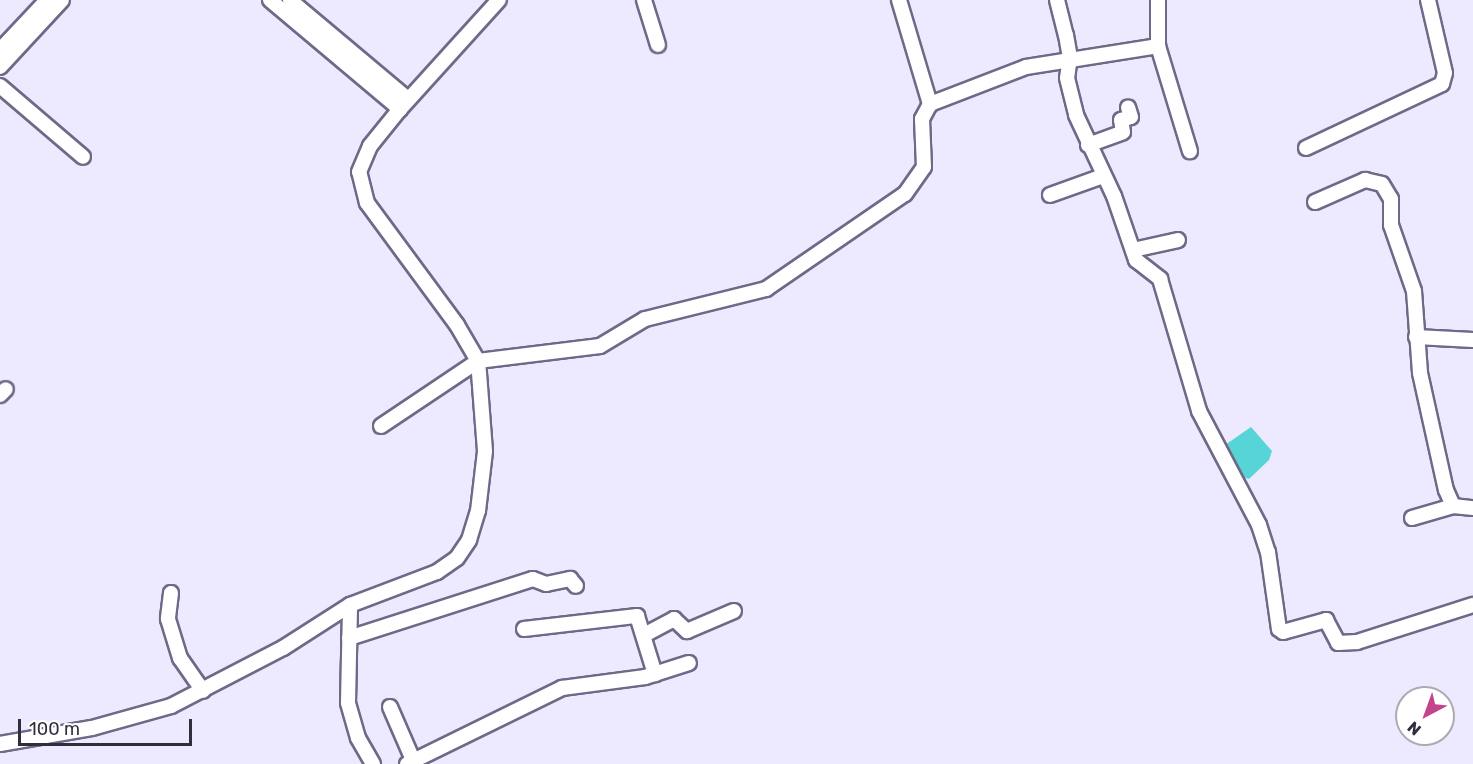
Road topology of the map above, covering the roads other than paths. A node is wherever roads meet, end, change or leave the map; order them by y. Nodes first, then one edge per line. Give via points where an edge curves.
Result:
1 (270, 0) edge
2 (290, 0) edge
3 (499, 0) edge
4 (644, 0) edge
5 (898, 0) edge
6 (1057, 0) edge
7 (1158, 0) edge
8 (1428, 0) edge
9 (53, 2) edge
10 (658, 45) dead end
11 (1158, 46) junction
12 (0, 50) edge
13 (1070, 57) junction
14 (0, 67) edge
15 (0, 86) edge
16 (404, 104) junction
17 (930, 104) junction
18 (1128, 107) dead end
19 (1088, 145) junction
20 (1306, 148) dead end
21 (1190, 151) dead end
22 (82, 157) dead end
23 (1104, 176) junction
24 (1050, 195) dead end
25 (1315, 202) dead end
26 (1178, 240) dead end
27 (1133, 250) junction
28 (1416, 337) junction
29 (1473, 340) edge
30 (478, 361) junction
31 (381, 426) dead end
32 (1453, 506) junction
33 (1473, 508) edge
34 (1412, 518) dead end
35 (576, 586) dead end
36 (171, 593) dead end
37 (1473, 605) edge
38 (350, 608) junction
39 (734, 611) dead end
40 (524, 629) dead end
41 (350, 634) junction
42 (646, 634) junction
43 (689, 663) dead end
44 (655, 674) junction
45 (203, 691) junction
46 (390, 707) dead end
47 (0, 744) edge
48 (410, 762) edge
49 (373, 764) edge

1 - 16 street
2 - 16 street
3 - 16 street
4 - 10 street
5 - 17 street
6 - 13 street
7 - 11 street
8 - 20 street via 1445,73 1442,84
9 - 12 street
9 - 14 street
11 - 13 street
11 - 21 street
13 - 17 street via 1026,67
13 - 19 street via 1065,97
15 - 22 street
16 - 30 street via 361,163 361,192
17 - 30 street via 922,118 924,167 905,194 766,289 645,319 600,346
18 - 19 street via 1131,117 1121,120 1123,132
19 - 23 street
23 - 24 street
23 - 27 street
25 - 28 street via 1365,180 1382,184 1391,199 1391,225 1414,291
26 - 27 street
27 - 37 street via 1136,260 1160,279 1199,411 1259,525 1268,552 1281,631 1326,620 1338,643 1357,642
28 - 29 street
28 - 32 street via 1446,490
30 - 31 street
30 - 38 street via 485,451 478,511 463,550 444,568
32 - 33 street
32 - 34 street
35 - 41 street via 570,579 546,584 533,579
36 - 45 street via 168,619 180,658
38 - 41 street
38 - 45 street
39 - 42 street via 687,631 674,619
40 - 42 street via 634,615
41 - 49 street via 348,703 358,738
42 - 44 street
43 - 44 street
44 - 48 street via 562,688
45 - 47 street via 116,723
46 - 48 street

